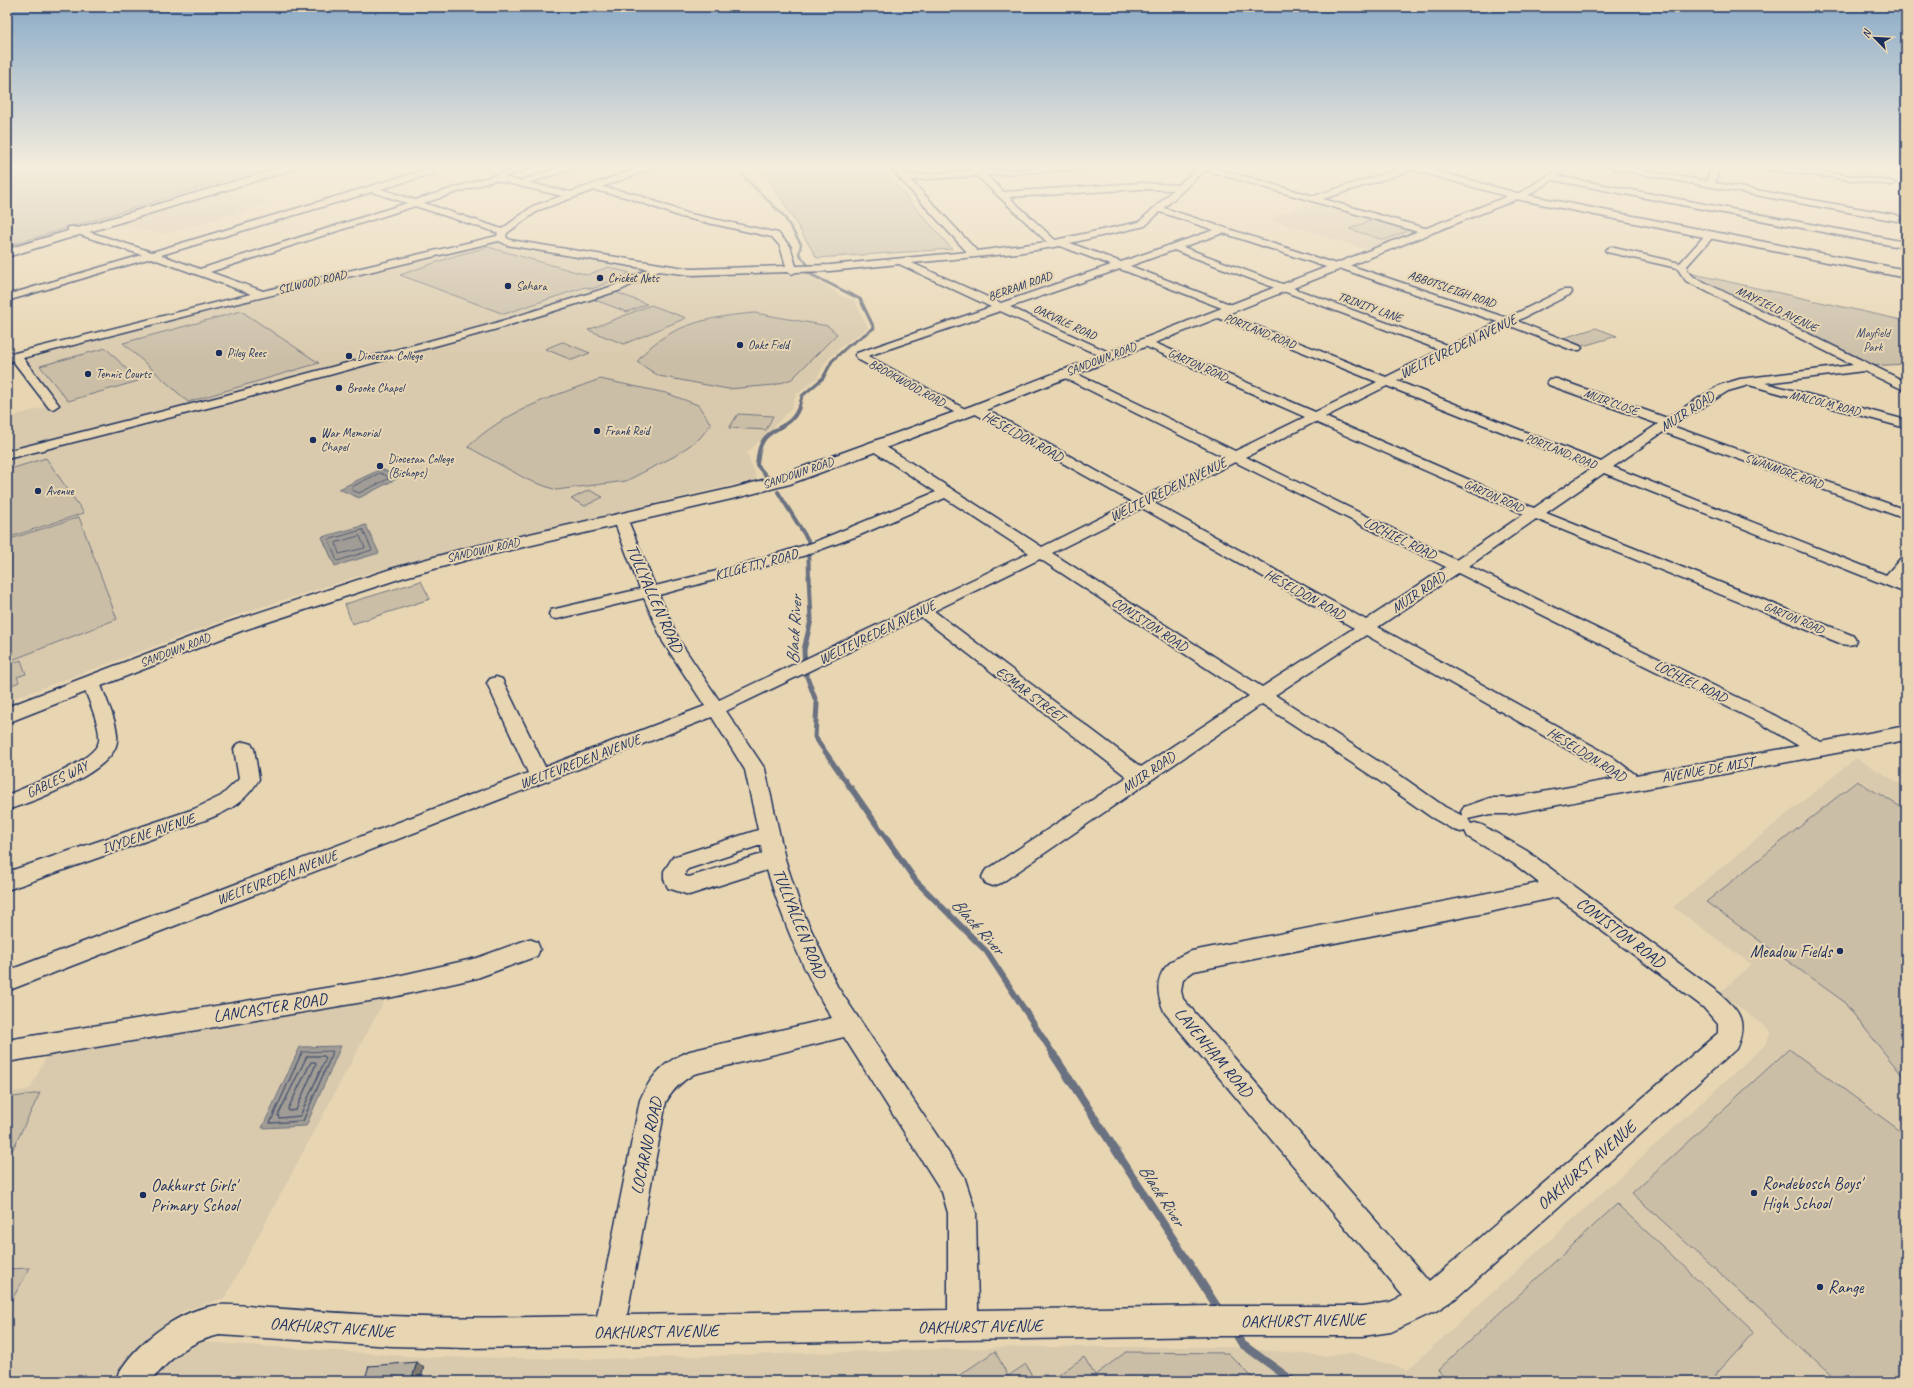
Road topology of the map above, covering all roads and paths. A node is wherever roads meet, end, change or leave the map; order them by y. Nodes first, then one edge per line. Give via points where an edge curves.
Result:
1 (68, 232) edge
2 (69, 232) edge
3 (80, 232) edge
4 (230, 232) edge
5 (327, 232) edge
6 (493, 232) edge
7 (506, 232) edge
8 (760, 232) edge
9 (954, 232) edge
10 (1044, 232) edge
11 (1108, 232) edge
12 (1219, 232) edge
13 (1230, 232) edge
14 (1423, 232) edge
15 (1694, 232) edge
16 (1837, 232) edge
17 (502, 235) junction
18 (1710, 235) junction
19 (1057, 243) junction
20 (1900, 244) dead end
21 (1174, 247) junction
22 (7, 249) edge
23 (1610, 250) dead end
24 (7, 253) edge
25 (974, 254) junction
26 (152, 255) junction
27 (901, 262) junction
28 (1120, 265) junction
29 (1338, 266) junction
30 (1682, 266) junction
31 (658, 268) junction
32 (794, 270) junction
33 (200, 272) junction
34 (1906, 274) edge
35 (1283, 287) junction
36 (1567, 292) dead end
37 (262, 294) junction
38 (7, 298) edge
39 (1000, 306) junction
40 (1231, 308) junction
41 (1217, 314) junction
42 (1509, 322) junction
43 (1144, 342) junction
44 (1576, 348) dead end
45 (1450, 350) junction
46 (869, 351) joint
47 (1109, 356) junction
48 (11, 358) edge
49 (1865, 367) junction
50 (1065, 373) junction
51 (1387, 382) junction
52 (1553, 382) dead end
53 (1744, 382) junction
54 (1906, 387) edge
55 (53, 405) dead end
56 (969, 411) junction
57 (1315, 417) junction
58 (1906, 424) edge
59 (1664, 425) junction
60 (876, 446) junction
61 (7, 455) edge
62 (1234, 457) junction
63 (1603, 468) junction
64 (947, 492) junction
65 (1141, 502) junction
66 (1534, 513) junction
67 (1906, 515) edge
68 (620, 518) junction
69 (1041, 552) junction
70 (1906, 561) edge
71 (1456, 566) junction
72 (1889, 582) junction
73 (1906, 588) edge
74 (649, 591) junction
75 (922, 610) junction
76 (557, 614) dead end
77 (1366, 628) junction
78 (1848, 640) dead end
79 (91, 682) junction
80 (496, 683) dead end
81 (1261, 696) junction
82 (715, 709) junction
83 (7, 715) edge
84 (1906, 733) edge
85 (244, 749) dead end
86 (1819, 749) junction
87 (540, 777) junction
88 (1141, 777) junction
89 (1632, 783) junction
90 (7, 803) edge
91 (1473, 821) junction
92 (768, 835) junction
93 (774, 858) junction
94 (993, 877) dead end
95 (7, 881) edge
96 (1561, 887) junction
97 (529, 949) dead end
98 (7, 981) edge
99 (1728, 1019) joint
100 (848, 1025) junction
101 (7, 1051) edge
102 (1426, 1301) junction
103 (963, 1326) junction
104 (609, 1332) junction
105 (131, 1381) edge

1 - 22 street
2 - 24 street
3 - 26 street
4 - 26 street
5 - 33 street
6 - 17 street
7 - 17 street, SILWOOD ROAD
8 - 32 street via 775,235 783,242
9 - 25 street
10 - 19 street
11 - 19 street
12 - 21 street, BERRAM ROAD
13 - 29 street, ABBOTSLEIGH ROAD
14 - 29 street, SANDOWN ROAD
15 - 18 street
16 - 20 street
17 - 31 street via 510,242
17 - 37 street, SILWOOD ROAD
18 - 30 street
18 - 34 street
19 - 25 street
19 - 28 street
21 - 28 street, BERRAM ROAD
21 - 35 street, TRINITY LANE
23 - 30 street
25 - 27 street
26 - 33 street
26 - 38 street
27 - 32 street
27 - 39 street, OAKVALE ROAD
28 - 39 street, BERRAM ROAD
28 - 40 street
29 - 35 street, SANDOWN ROAD
29 - 42 street, ABBOTSLEIGH ROAD
30 - 49 street, MAYFIELD AVENUE via 1685,275 1704,287
31 - 32 street via 696,272
31 - 61 street via 617,288 493,328
33 - 37 street
35 - 40 street, SANDOWN ROAD
35 - 45 street, TRINITY LANE
36 - 42 street, WELTEVREDEN AVENUE
37 - 48 street, SILWOOD ROAD
39 - 46 street, BERRAM ROAD
39 - 47 street, OAKVALE ROAD
40 - 41 street, SANDOWN ROAD
41 - 43 street, SANDOWN ROAD
41 - 51 street, PORTLAND ROAD
42 - 44 street, ABBOTSLEIGH ROAD
42 - 45 street, WELTEVREDEN AVENUE
43 - 47 street, SANDOWN ROAD
43 - 57 street, GARTON ROAD
45 - 51 street, WELTEVREDEN AVENUE
46 - 56 street, BROOKWOOD ROAD via 861,355 863,358
47 - 50 street, SANDOWN ROAD
48 - 55 street
49 - 53 street, MUIR ROAD
49 - 54 street, MAYFIELD AVENUE
50 - 56 street, SANDOWN ROAD
50 - 62 street, LOCHIEL ROAD
51 - 57 street, WELTEVREDEN AVENUE
51 - 63 street, PORTLAND ROAD
52 - 59 street, MUIR CLOSE
53 - 58 street, MALCOLM ROAD
53 - 59 street, MUIR ROAD via 1727,386
56 - 60 street, SANDOWN ROAD
56 - 65 street, HESELDON ROAD
57 - 62 street, WELTEVREDEN AVENUE
57 - 66 street, GARTON ROAD
59 - 63 street, MUIR ROAD
59 - 67 street, SWANMORE ROAD
60 - 64 street, CONISTON ROAD
60 - 68 street, SANDOWN ROAD via 763,486
62 - 65 street, WELTEVREDEN AVENUE
62 - 71 street, LOCHIEL ROAD
63 - 66 street, MUIR ROAD
63 - 72 street, PORTLAND ROAD
64 - 69 street, CONISTON ROAD
64 - 74 street, KILGETTY ROAD via 797,553
65 - 69 street, WELTEVREDEN AVENUE
65 - 77 street, HESELDON ROAD
66 - 71 street, MUIR ROAD
66 - 78 street, GARTON ROAD
68 - 74 street, TULLYALLEN ROAD
68 - 79 street, SANDOWN ROAD via 398,573 234,627
69 - 75 street, WELTEVREDEN AVENUE
69 - 81 street, CONISTON ROAD
70 - 72 street
71 - 77 street, MUIR ROAD
71 - 86 street, LOCHIEL ROAD via 1767,719
72 - 73 street, PORTLAND ROAD
74 - 76 street, KILGETTY ROAD
74 - 82 street, TULLYALLEN ROAD via 672,642
75 - 82 street, WELTEVREDEN AVENUE
75 - 88 street, ESMAR STREET
77 - 81 street, MUIR ROAD
77 - 89 street, HESELDON ROAD via 1604,761
79 - 83 street, SANDOWN ROAD
79 - 90 street, GABLES WAY via 108,734 106,748 76,773
80 - 87 street
81 - 88 street, MUIR ROAD
81 - 91 street, CONISTON ROAD via 1444,816
82 - 87 street, WELTEVREDEN AVENUE
82 - 92 street, TULLYALLEN ROAD via 755,769
84 - 86 street, AVENUE DE MIST
85 - 95 street, IVYDENE AVENUE via 249,779 242,791 227,802 201,814
86 - 89 street, AVENUE DE MIST
87 - 98 street, WELTEVREDEN AVENUE
88 - 94 street, MUIR ROAD
89 - 91 street, AVENUE DE MIST via 1509,806
91 - 96 street, CONISTON ROAD
92 - 93 street, TULLYALLEN ROAD
92 - 93 street via 681,863 676,867 674,876 676,882 689,886
93 - 100 street, TULLYALLEN ROAD via 790,908 808,950
96 - 99 street, CONISTON ROAD via 1711,1000
96 - 102 street, LAVENHAM ROAD via 1192,961 1184,963 1169,981 1169,995 1173,1005
97 - 101 street, LANCASTER ROAD via 477,968 393,986
99 - 102 street, OAKHURST AVENUE via 1732,1030 1727,1041 1446,1288
100 - 103 street, TULLYALLEN ROAD via 954,1186 962,1213
100 - 104 street, LOCARNO ROAD via 690,1064 674,1071 662,1083 653,1100
102 - 103 street, OAKHURST AVENUE via 1390,1317 1363,1321
103 - 104 street, OAKHURST AVENUE
104 - 105 street, OAKHURST AVENUE via 392,1331 220,1320 200,1323 171,1339

